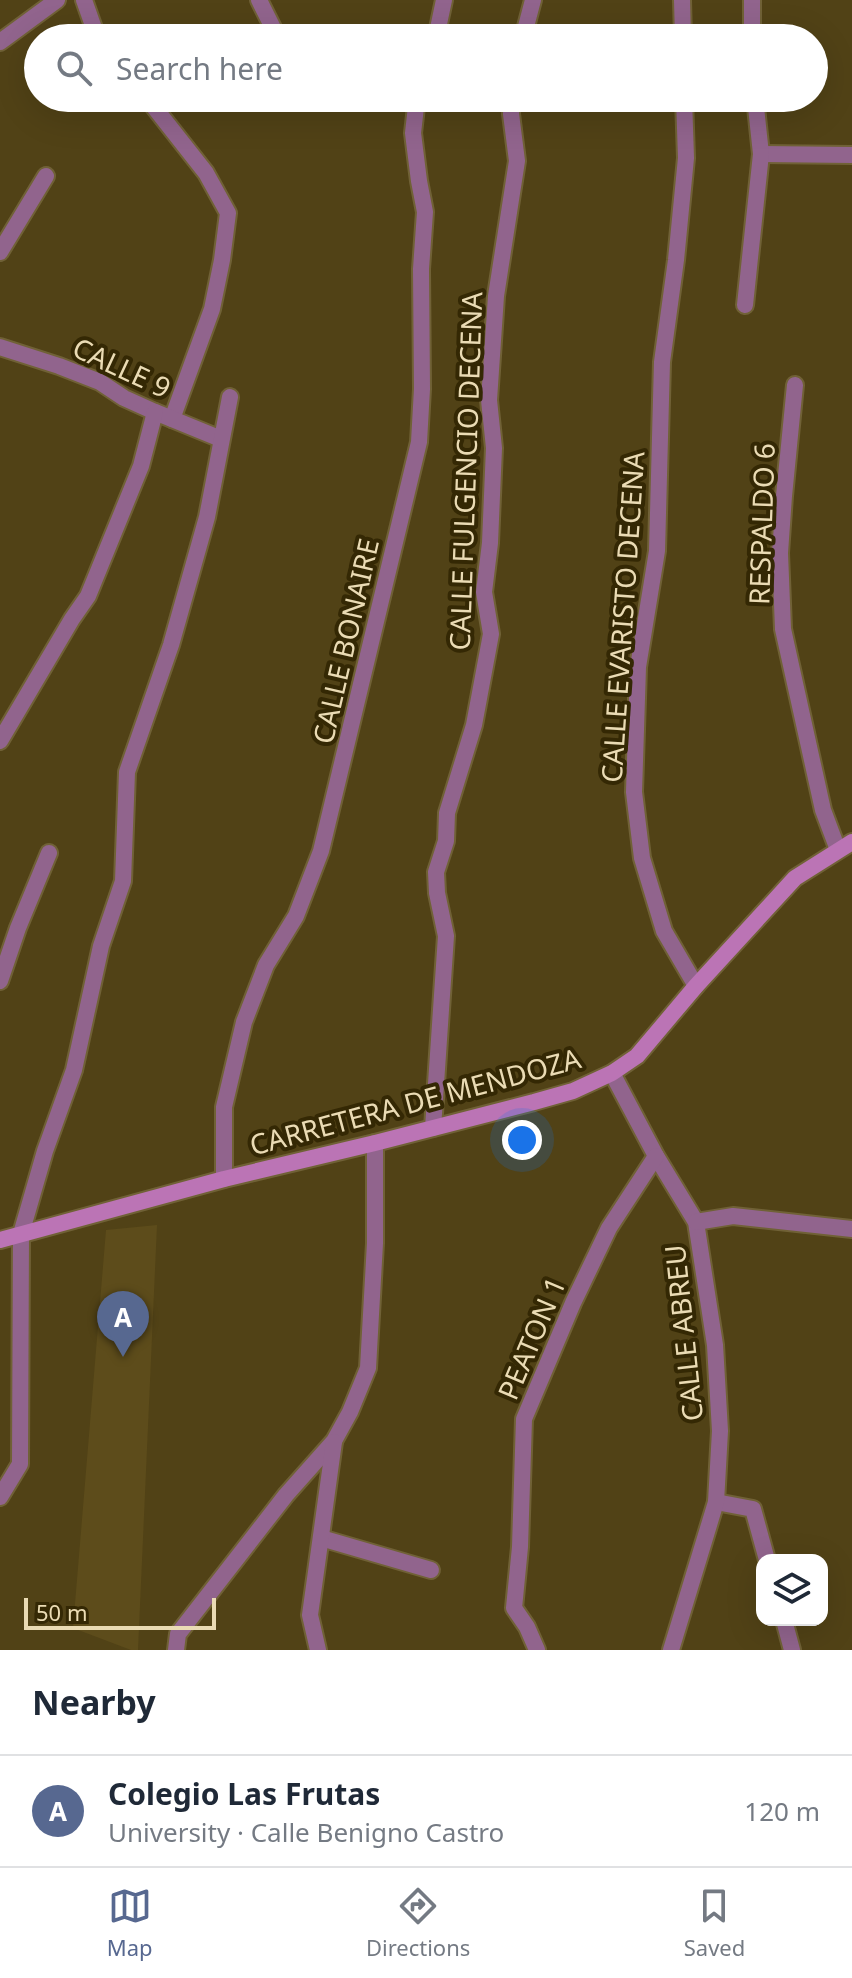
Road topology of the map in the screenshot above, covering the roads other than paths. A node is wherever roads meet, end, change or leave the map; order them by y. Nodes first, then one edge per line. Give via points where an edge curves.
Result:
1 (57, 0) edge
2 (84, 0) edge
3 (259, 0) edge
4 (444, 0) edge
5 (533, 0) edge
6 (682, 0) edge
7 (752, 0) edge
8 (24, 24) edge
9 (24, 24) edge
10 (92, 24) edge
11 (271, 24) edge
12 (439, 24) edge
13 (527, 24) edge
14 (683, 24) edge
15 (752, 24) edge
16 (0, 42) edge
17 (158, 112) edge
18 (415, 112) edge
19 (511, 112) edge
20 (684, 112) edge
21 (756, 112) edge
22 (761, 154) junction
23 (852, 155) edge
24 (46, 176) dead end
25 (0, 252) edge
26 (745, 305) dead end
27 (0, 347) edge
28 (795, 385) dead end
29 (230, 397) dead end
30 (155, 412) junction
31 (172, 419) junction
32 (221, 439) junction
33 (0, 741) edge
34 (845, 846) edge
35 (49, 853) dead end
36 (0, 981) edge
37 (696, 986) junction
38 (612, 1073) junction
39 (433, 1128) junction
40 (375, 1143) junction
41 (656, 1156) junction
42 (224, 1179) junction
43 (696, 1222) junction
44 (852, 1229) edge
45 (21, 1234) junction
46 (0, 1240) edge
47 (334, 1441) junction
48 (0, 1497) edge
49 (716, 1502) junction
50 (321, 1538) junction
51 (765, 1554) edge
52 (431, 1570) dead end
53 (786, 1626) edge
54 (176, 1650) edge
55 (318, 1650) edge
56 (537, 1650) edge
57 (671, 1650) edge
58 (792, 1650) edge

1 - 8 street
2 - 10 street
3 - 11 street
4 - 12 street
5 - 13 street
6 - 14 street
7 - 15 street
9 - 16 street
17 - 31 street via 206,173 228,213 212,309
18 - 42 street, CALLE BONAIRE via 413,133 425,212 419,442 321,851 244,1022 224,1107
19 - 39 street, CALLE FULGENCIO DECENA via 517,161 496,296 489,400 494,448 484,592 491,634 436,872 446,936
20 - 37 street, CALLE EVARISTO DECENA via 686,158 662,362 657,551 638,667 634,792 642,858 664,931
21 - 22 street
22 - 23 street
22 - 26 street
24 - 25 street
27 - 30 street, CALLE 9 via 100,382
28 - 34 street, RESPALDO 6 via 780,553 783,629 823,810
29 - 32 street
30 - 31 street, CALLE 9
30 - 33 street via 141,466 88,596
31 - 32 street, CALLE 9
32 - 45 street via 207,517 179,617 127,772 123,881 101,946 74,1070
34 - 37 street, CARRETERA DE MENDOZA via 795,878
35 - 36 street
37 - 38 street, CARRETERA DE MENDOZA via 637,1056
38 - 39 street, CARRETERA DE MENDOZA via 573,1091
38 - 41 street, CALLE ABREU
39 - 40 street, CARRETERA DE MENDOZA
40 - 42 street, CARRETERA DE MENDOZA
40 - 47 street via 368,1368
41 - 43 street, CALLE ABREU
41 - 56 street, PEATON 1 via 609,1228 524,1419 514,1608
42 - 45 street, CARRETERA DE MENDOZA
43 - 44 street via 733,1216
43 - 49 street, CALLE ABREU via 715,1345 720,1431
45 - 46 street, CARRETERA DE MENDOZA
45 - 48 street via 20,1464
47 - 50 street
47 - 54 street via 178,1634
49 - 51 street via 753,1509
49 - 57 street, CALLE ABREU
50 - 52 street
50 - 55 street via 310,1615
53 - 58 street

